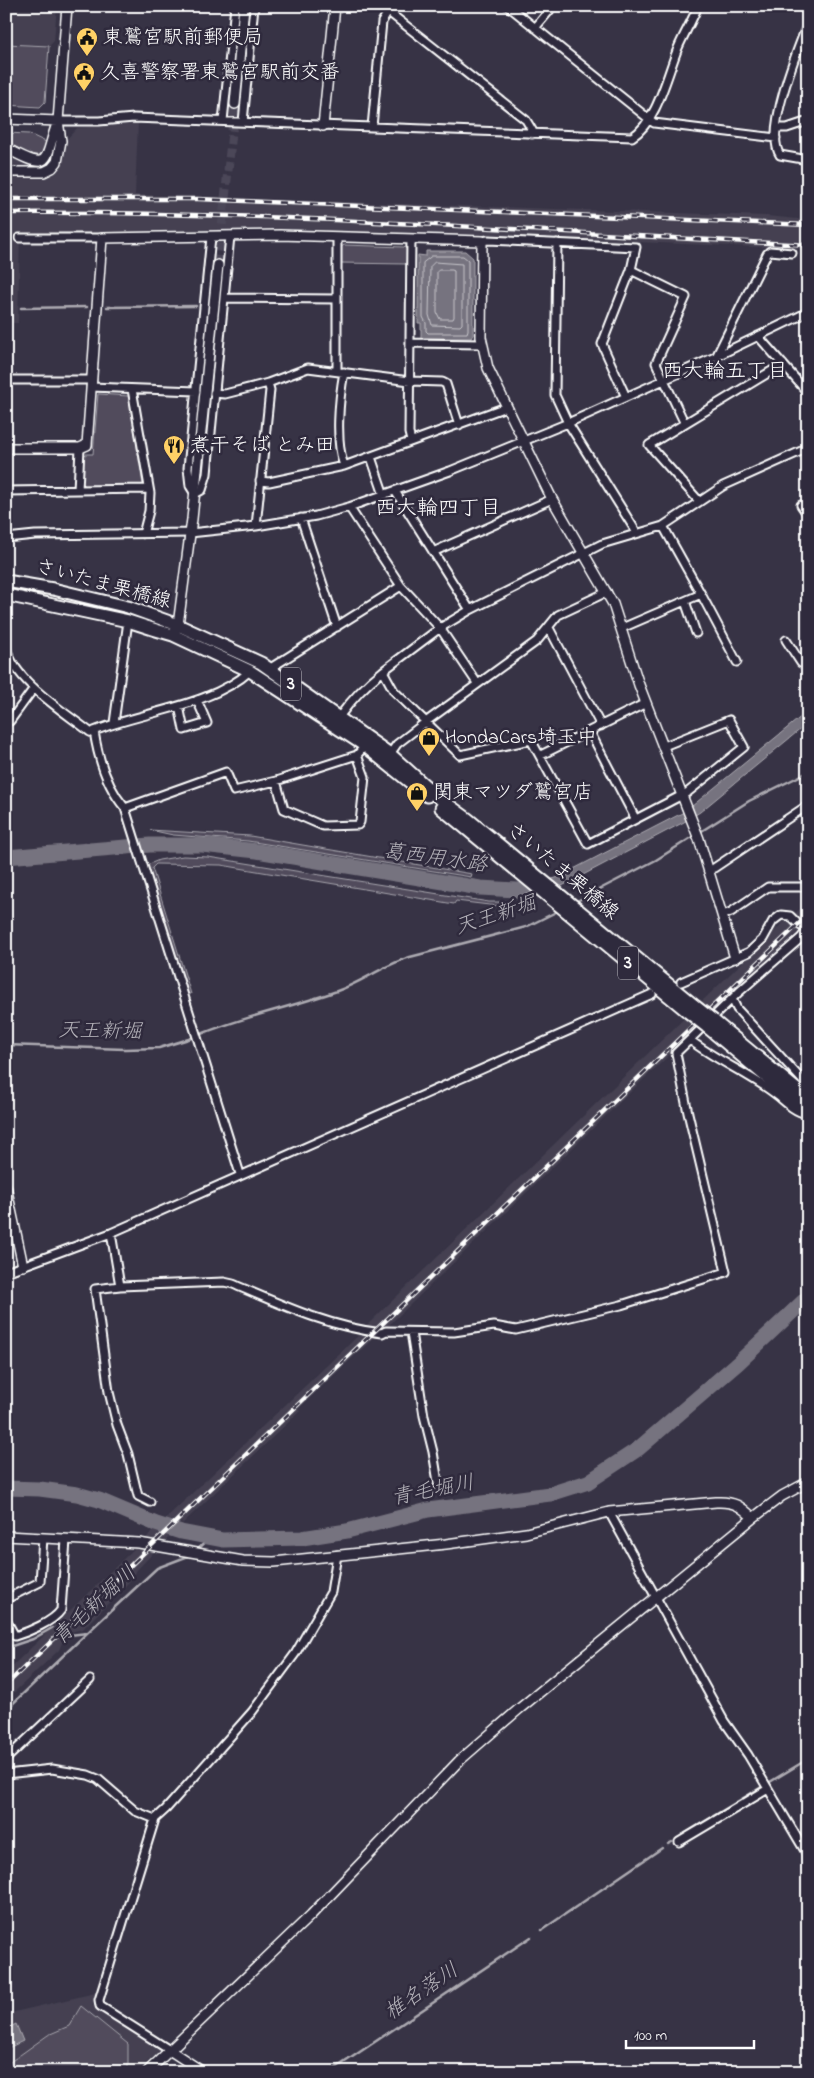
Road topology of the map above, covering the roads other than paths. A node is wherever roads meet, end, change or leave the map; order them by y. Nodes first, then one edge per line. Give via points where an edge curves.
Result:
1 (67, 6) edge
2 (235, 6) edge
3 (244, 6) edge
4 (254, 6) edge
5 (335, 6) edge
6 (381, 6) edge
7 (508, 6) edge
8 (698, 6) edge
9 (550, 10) dead end
10 (388, 12) junction
11 (808, 23) edge
12 (535, 28) junction
13 (234, 104) tunnel mouth
14 (6, 119) edge
15 (650, 119) junction
16 (58, 121) junction
17 (223, 121) junction
18 (808, 121) edge
19 (243, 122) junction
20 (323, 126) junction
21 (372, 128) junction
22 (777, 128) junction
23 (532, 134) junction
24 (776, 138) junction
25 (6, 148) edge
26 (808, 160) edge
27 (6, 172) edge
28 (211, 236) junction
29 (230, 236) junction
30 (337, 237) junction
31 (19, 238) dead end
32 (102, 238) junction
33 (411, 239) junction
34 (482, 241) junction
35 (557, 243) junction
36 (792, 253) dead end
37 (218, 265) tunnel mouth
38 (631, 270) junction
39 (224, 298) junction
40 (337, 299) junction
41 (808, 312) edge
42 (758, 336) junction
43 (411, 343) junction
44 (482, 344) junction
45 (715, 357) junction
46 (783, 364) junction
47 (341, 371) junction
48 (663, 379) junction
49 (6, 380) edge
50 (410, 381) junction
51 (268, 383) junction
52 (92, 384) junction
53 (132, 389) junction
54 (196, 391) junction
55 (808, 392) edge
56 (214, 393) junction
57 (626, 397) junction
58 (506, 407) junction
59 (684, 422) junction
60 (568, 423) junction
61 (459, 425) junction
62 (411, 442) junction
63 (523, 442) junction
64 (6, 448) edge
65 (80, 448) junction
66 (808, 448) edge
67 (371, 457) junction
68 (344, 466) junction
69 (260, 482) junction
70 (149, 489) junction
71 (78, 490) junction
72 (395, 490) junction
73 (6, 491) edge
74 (195, 494) junction
75 (384, 495) junction
76 (552, 499) junction
77 (699, 501) junction
78 (801, 505) dead end
79 (350, 507) junction
80 (808, 515) edge
81 (301, 518) junction
82 (256, 526) junction
83 (663, 526) junction
84 (190, 533) junction
85 (637, 533) junction
86 (143, 534) junction
87 (6, 538) edge
88 (433, 552) junction
89 (583, 552) junction
90 (6, 581) edge
91 (401, 586) junction
92 (607, 592) junction
93 (701, 594) junction
94 (6, 595) edge
95 (685, 602) junction
96 (470, 610) junction
97 (128, 621) junction
98 (336, 627) junction
99 (440, 628) junction
100 (549, 628) junction
101 (622, 628) junction
102 (176, 630) junction
103 (696, 634) dead end
104 (786, 640) dead end
105 (6, 648) edge
106 (737, 662) dead end
107 (801, 663) dead end
108 (270, 669) junction
109 (250, 671) junction
110 (383, 671) junction
111 (477, 683) junction
112 (34, 688) junction
113 (197, 700) junction
114 (646, 703) junction
115 (179, 706) junction
116 (339, 717) junction
117 (427, 721) junction
118 (6, 722) edge
119 (114, 723) junction
120 (601, 726) junction
121 (590, 732) junction
122 (94, 733) junction
123 (664, 746) junction
124 (361, 750) junction
125 (390, 754) junction
126 (541, 755) junction
127 (276, 782) junction
128 (683, 795) junction
129 (808, 805) edge
130 (126, 808) junction
131 (635, 818) junction
132 (709, 870) junction
133 (526, 872) junction
134 (808, 887) edge
135 (723, 915) junction
136 (807, 930) edge
137 (735, 958) junction
138 (681, 982) dead end
139 (652, 994) dead end
140 (732, 999) junction
141 (710, 1024) junction
142 (690, 1040) junction
143 (808, 1090) edge
144 (808, 1099) edge
145 (808, 1113) edge
146 (240, 1174) junction
147 (6, 1186) edge
148 (110, 1233) junction
149 (23, 1266) junction
150 (6, 1272) edge
151 (120, 1286) junction
152 (411, 1332) junction
153 (808, 1482) edge
154 (439, 1488) dead end
155 (150, 1502) dead end
156 (610, 1512) junction
157 (753, 1518) junction
158 (6, 1536) edge
159 (42, 1538) junction
160 (66, 1540) junction
161 (337, 1555) junction
162 (657, 1598) junction
163 (6, 1599) edge
164 (6, 1620) edge
165 (90, 1680) dead end
166 (6, 1759) edge
167 (6, 1774) edge
168 (768, 1789) junction
169 (155, 1819) junction
170 (679, 1842) dead end
171 (808, 1856) edge
172 (171, 2051) junction
173 (147, 2072) edge
174 (203, 2072) edge

1 - 16 street
2 - 17 street
3 - 13 street
4 - 19 street
5 - 20 street
6 - 10 street
7 - 12 street
8 - 15 street
9 - 12 street
10 - 21 street via 382,22
10 - 23 street via 526,120
11 - 22 street via 783,95
12 - 15 street
14 - 16 street
15 - 23 street via 632,137
15 - 24 street via 658,124
16 - 17 street via 134,118
16 - 25 street via 48,156 42,161 30,160
16 - 27 street via 60,149 55,166 44,172
17 - 19 street
18 - 22 street
19 - 20 street
20 - 21 street
21 - 23 street
22 - 24 street
24 - 26 street via 780,155
28 - 29 street
28 - 32 street
28 - 54 street
29 - 30 street
29 - 39 street
30 - 33 street
30 - 40 street
31 - 32 street
32 - 52 street
33 - 34 street
33 - 43 street
34 - 35 street
34 - 44 street
35 - 38 street via 636,247
35 - 60 street via 555,395
36 - 45 street via 770,251 767,254
37 - 74 street
38 - 48 street via 686,297 657,358
38 - 57 street via 602,344
39 - 40 street
39 - 56 street
40 - 47 street
41 - 42 street
42 - 45 street
42 - 46 street
43 - 44 street
43 - 50 street
44 - 58 street via 492,378
45 - 48 street
46 - 55 street
46 - 59 street
47 - 50 street
47 - 51 street via 304,368
47 - 68 street via 339,427
48 - 57 street
48 - 59 street
49 - 52 street
50 - 61 street via 446,384
50 - 62 street
51 - 56 street via 225,394
51 - 69 street via 270,390
52 - 53 street
52 - 65 street via 88,442 86,447
53 - 54 street
53 - 70 street
54 - 74 street via 188,468 190,486
56 - 74 street via 207,474 202,490
57 - 60 street
58 - 61 street
58 - 63 street
59 - 77 street via 649,444
60 - 63 street
60 - 85 street
61 - 62 street
62 - 67 street
63 - 72 street
63 - 76 street
64 - 65 street
65 - 71 street
66 - 77 street via 723,486
67 - 68 street
67 - 75 street
68 - 69 street
69 - 82 street
70 - 71 street
70 - 86 street via 149,511
71 - 73 street
72 - 75 street
72 - 88 street
74 - 84 street
75 - 79 street
76 - 88 street
76 - 89 street
77 - 83 street
78 - 80 street
79 - 81 street
79 - 91 street
81 - 82 street
81 - 98 street
82 - 84 street
83 - 85 street
83 - 93 street
84 - 86 street
84 - 102 street
85 - 89 street
86 - 87 street
88 - 96 street
89 - 92 street
89 - 96 street
90 - 102 main road, さいたま栗橋線 / 3 via 94,598
91 - 98 street
91 - 99 street
92 - 100 street via 558,615
92 - 101 street
93 - 95 street
93 - 106 street
94 - 97 main road, さいたま栗橋線 / 3
95 - 101 street
95 - 103 street
96 - 99 street
97 - 102 main road, さいたま栗橋線 / 3
97 - 119 street
98 - 108 street
99 - 110 street
99 - 111 street
100 - 111 street via 538,641
100 - 120 street
101 - 114 street
102 - 108 main road, さいたま栗橋線 / 3
102 - 109 main road, さいたま栗橋線 / 3
104 - 107 street
105 - 112 street via 9,657
108 - 116 main road, さいたま栗橋線 / 3
109 - 113 street
109 - 124 main road, さいたま栗橋線 / 3
110 - 116 street via 356,695
110 - 117 street via 394,691
111 - 117 street
112 - 118 street
112 - 122 street
113 - 115 street
113 - 115 street via 207,723 184,730
114 - 120 street
114 - 123 street
115 - 119 street
116 - 125 main road, さいたま栗橋線 / 3
117 - 125 street via 397,744
117 - 126 street via 460,755 531,740
119 - 122 street
120 - 121 street
121 - 126 street
121 - 131 street
122 - 130 street via 100,762
123 - 128 street
123 - 128 street via 729,720 744,744 742,749
124 - 127 street
124 - 127 street via 365,778 358,824 323,826 284,809
124 - 133 main road, さいたま栗橋線 / 3
125 - 133 main road, さいたま栗橋線 / 3
126 - 131 street via 588,844
127 - 130 street via 234,791 226,772
128 - 131 street
128 - 132 street
129 - 132 street
130 - 146 street
132 - 135 street
133 - 141 main road, さいたま栗橋線 / 3, bridge
134 - 135 street via 768,887
135 - 137 street
136 - 137 street via 790,916 781,914 763,939 749,952
136 - 140 street
137 - 138 street
139 - 146 street
140 - 142 street
140 - 143 street via 737,1009
141 - 144 main road, さいたま栗橋線 / 3
141 - 145 main road, さいたま栗橋線 / 3
142 - 145 street via 762,1084 793,1109
142 - 152 street via 676,1052 726,1272 621,1305 516,1330 494,1326 454,1332
146 - 148 street
147 - 149 street
148 - 149 street
148 - 151 street
149 - 150 street
151 - 152 street via 224,1282 345,1328 382,1333
151 - 155 street via 95,1289 100,1334 109,1392 138,1496
152 - 154 street
153 - 157 street via 782,1496
156 - 157 street via 726,1502 738,1504
156 - 161 street via 526,1533
156 - 162 street
157 - 162 street
158 - 159 street
159 - 160 street
159 - 163 street via 40,1582
160 - 161 street via 139,1543 260,1562
160 - 164 street via 61,1610 58,1614 15,1636
161 - 169 street via 332,1592 296,1654 244,1720
162 - 168 street via 724,1722
162 - 172 street via 459,1761 311,1915
165 - 166 street
167 - 169 street via 52,1769 88,1775 98,1779 135,1811
168 - 170 street
168 - 171 street
169 - 172 street via 99,2000 100,2006
172 - 173 street
172 - 174 street

